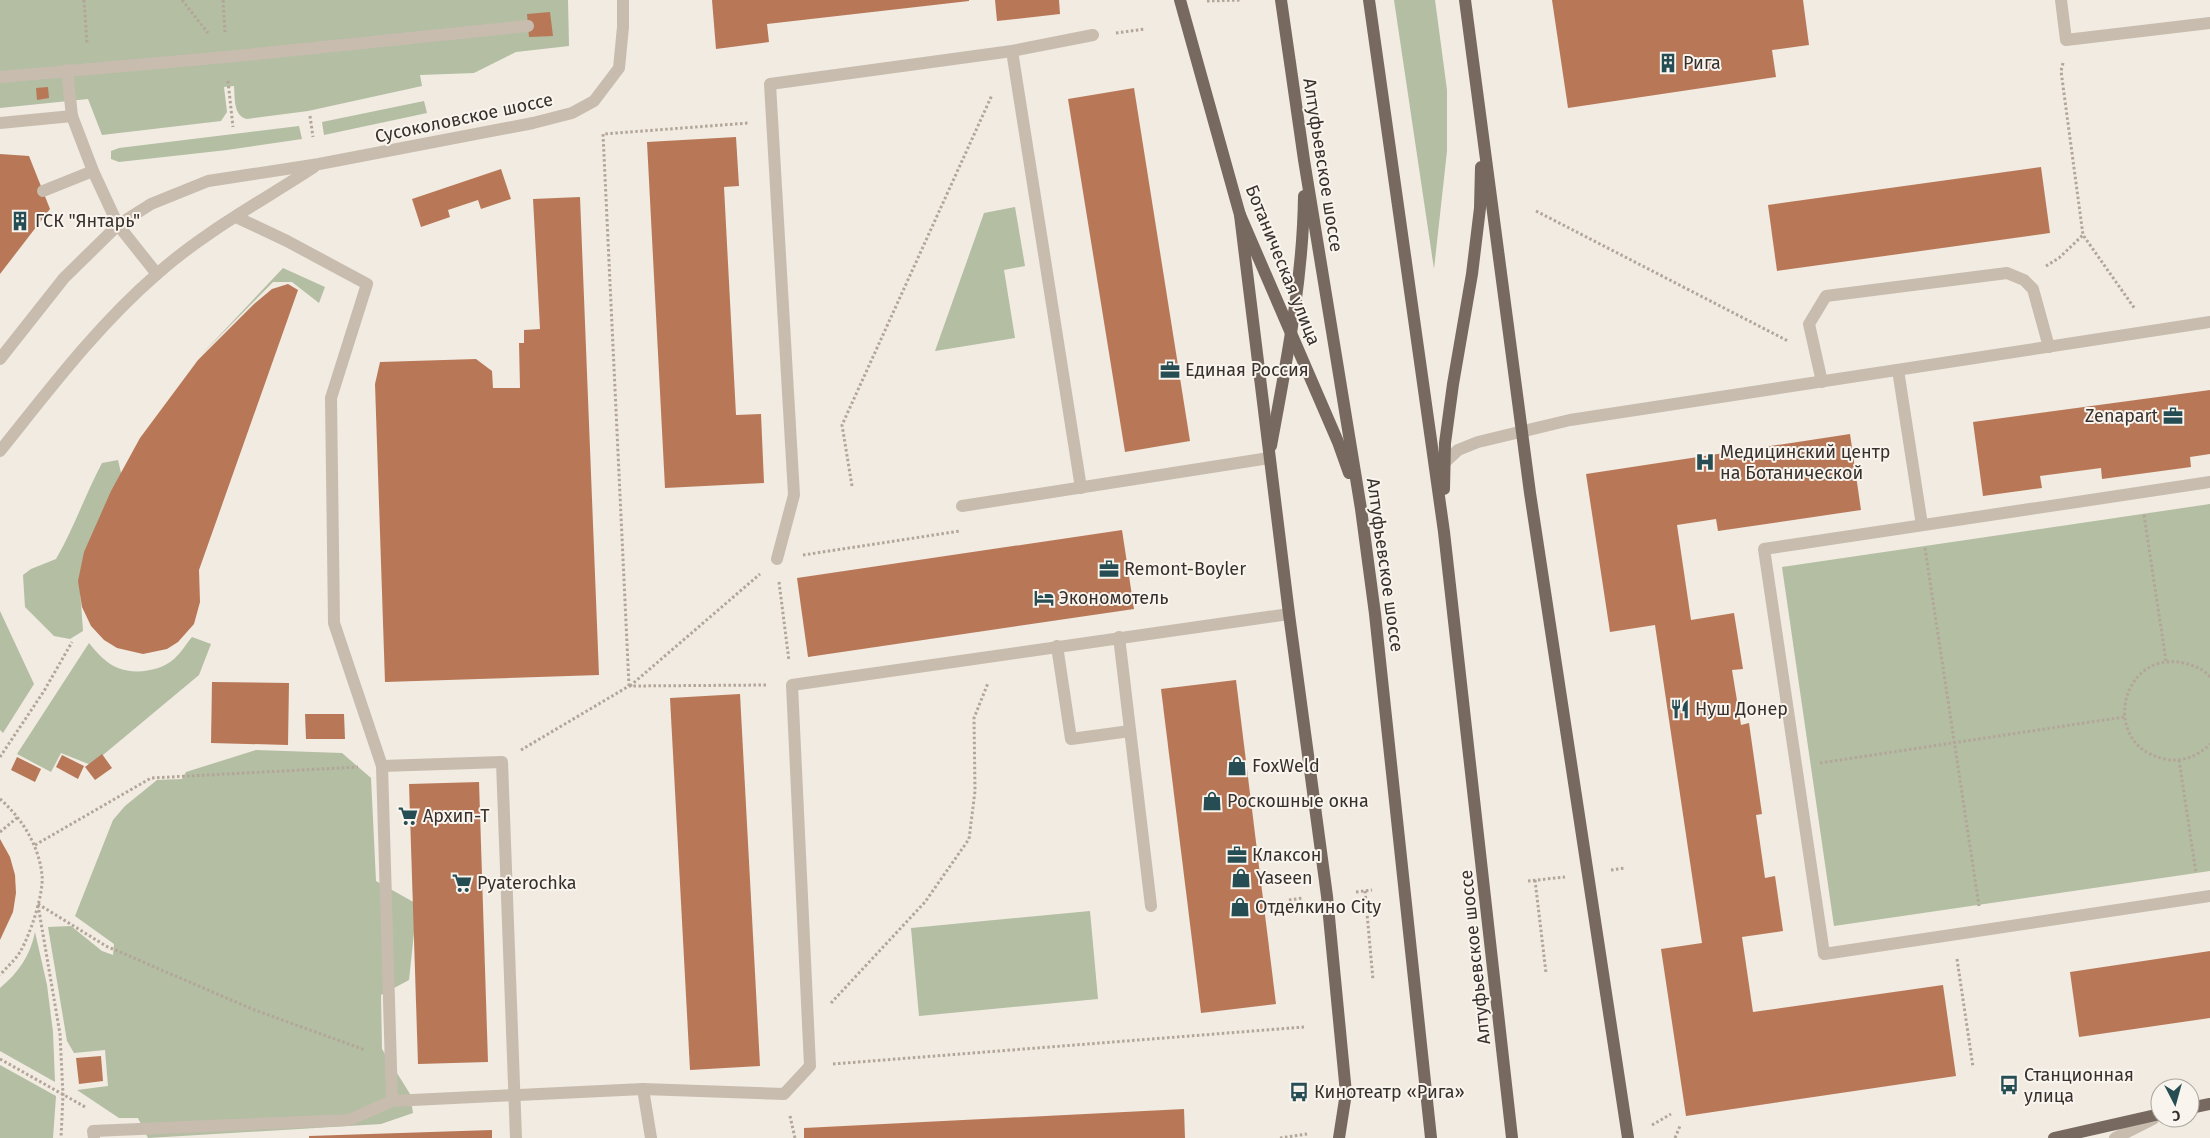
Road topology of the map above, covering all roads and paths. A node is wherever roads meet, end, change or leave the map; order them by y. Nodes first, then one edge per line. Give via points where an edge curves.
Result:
1 (84, 0) edge
2 (223, 0) edge
3 (623, 0) edge
4 (1180, 0) edge
5 (1242, 0) edge
6 (1281, 0) edge
7 (1369, 0) edge
8 (1465, 0) edge
9 (2061, 0) edge
10 (1207, 2) dead end
11 (2210, 23) edge
12 (528, 26) dead end
13 (1094, 35) dead end
14 (2066, 40) junction
15 (1012, 51) junction
16 (226, 57) junction
17 (88, 69) junction
18 (67, 70) junction
19 (0, 77) edge
20 (229, 86) dead end
21 (72, 116) junction
22 (310, 116) dead end
23 (772, 122) junction
24 (0, 123) edge
25 (233, 127) dead end
26 (1483, 128) junction
27 (313, 136) dead end
28 (1304, 160) junction
29 (319, 164) junction
30 (93, 171) junction
31 (43, 191) dead end
32 (1536, 211) dead end
33 (1240, 215) junction
34 (236, 217) junction
35 (118, 225) junction
36 (2083, 235) junction
37 (157, 274) junction
38 (2024, 280) junction
39 (2136, 309) dead end
40 (2210, 322) edge
41 (1292, 334) junction
42 (2048, 347) junction
43 (1815, 355) junction
44 (0, 359) edge
45 (1898, 370) junction
46 (1822, 382) junction
47 (1521, 431) junction
48 (0, 451) edge
49 (1269, 458) junction
50 (1444, 463) junction
51 (2210, 482) edge
52 (852, 486) dead end
53 (1080, 488) junction
54 (2141, 492) junction
55 (962, 506) joint
56 (1361, 509) junction
57 (1922, 525) junction
58 (1444, 532) junction
59 (776, 560) junction
60 (1289, 614) junction
61 (1119, 637) junction
62 (72, 642) dead end
63 (1056, 646) junction
64 (999, 654) junction
65 (2166, 661) junction
66 (2210, 677) edge
67 (792, 685) junction
68 (629, 686) junction
69 (2124, 717) junction
70 (1130, 731) junction
71 (1955, 743) junction
72 (2210, 744) edge
73 (0, 757) edge
74 (2179, 760) junction
75 (502, 762) junction
76 (382, 766) junction
77 (1796, 766) junction
78 (0, 799) edge
79 (18, 817) junction
80 (0, 832) edge
81 (35, 845) junction
82 (1626, 868) dead end
83 (1608, 870) dead end
84 (1570, 876) dead end
85 (1535, 880) junction
86 (1528, 881) dead end
87 (1372, 890) dead end
88 (1365, 891) junction
89 (1356, 892) dead end
90 (2205, 897) edge
91 (1306, 898) dead end
92 (1288, 900) dead end
93 (38, 904) junction
94 (1151, 906) dead end
95 (1983, 930) junction
96 (1954, 934) junction
97 (1546, 973) dead end
98 (0, 975) edge
99 (1374, 980) dead end
100 (1304, 1027) dead end
101 (808, 1028) junction
102 (0, 1059) edge
103 (391, 1059) junction
104 (810, 1066) junction
105 (1973, 1067) dead end
106 (643, 1089) junction
107 (62, 1095) junction
108 (514, 1096) junction
109 (392, 1101) junction
110 (1671, 1114) dead end
111 (2150, 1117) edge
112 (2150, 1120) edge
113 (1652, 1125) dead end
114 (1680, 1126) dead end
115 (128, 1129) junction
116 (1511, 1132) edge
117 (1307, 1134) dead end
118 (1430, 1135) edge
119 (61, 1138) edge
120 (94, 1138) edge
121 (516, 1138) edge
122 (650, 1138) edge
123 (1280, 1138) edge
124 (1339, 1138) edge
125 (1628, 1138) edge
126 (1675, 1138) edge
127 (2054, 1138) edge
128 (2115, 1138) edge

1 - 17 path
2 - 16 path
3 - 29 street, Сусоколовское шоссе via 619,68 594,101 572,113
4 - 33 main road, Ботаническая улица
5 - 10 path
6 - 28 main road, Алтуфьевское шоссе
7 - 58 main road, Алтуфьевское шоссе
8 - 26 main road
9 - 14 street
11 - 14 street
12 - 16 street
13 - 15 street
14 - 36 path via 2062,71
15 - 23 street via 770,84
15 - 52 path via 842,424
15 - 53 street
16 - 17 street
17 - 18 street
18 - 19 street
18 - 21 street
20 - 25 path
21 - 24 street
21 - 30 street
22 - 27 path
23 - 59 street via 794,495
23 - 68 path via 603,134
26 - 47 main road
26 - 50 main road via 1479,218 1451,394
28 - 41 main road via 1303,222
28 - 56 main road, Алтуфьевское шоссе
29 - 34 street, Сусоколовское шоссе
29 - 35 street, Сусоколовское шоссе via 208,181 151,204
30 - 31 street
30 - 35 street
32 - 43 path
33 - 41 main road, Ботаническая улица
33 - 49 main road
34 - 37 street, Сусоколовское шоссе
34 - 76 street via 367,284 331,398 334,623
35 - 37 street
35 - 44 street, Сусоколовское шоссе via 64,278
36 - 38 path via 2059,258
36 - 39 path
37 - 48 street, Сусоколовское шоссе via 81,351
38 - 42 street via 2033,289
38 - 43 street via 2007,273 1826,296 1809,324
40 - 42 street
41 - 49 main road
41 - 56 main road, Ботаническая улица via 1338,442
42 - 45 street
43 - 46 street
45 - 46 street
45 - 57 street
46 - 47 street via 1570,420
47 - 50 street via 1458,450
47 - 125 main road
49 - 53 street
49 - 60 main road
50 - 58 main road
51 - 54 street
53 - 55 street
54 - 57 street
54 - 65 path
55 - 59 path via 967,530
56 - 118 main road, Алтуфьевское шоссе
57 - 71 path
57 - 77 street via 1764,549
58 - 116 main road, Алтуфьевское шоссе
59 - 67 path
59 - 68 path
60 - 61 street
60 - 124 main road via 1327,896 1344,1054 1346,1093
61 - 63 street
61 - 70 street
62 - 73 path
63 - 64 street
63 - 70 street via 1071,739
64 - 67 street
64 - 101 path via 974,718 975,791 969,839 925,902
65 - 66 path via 2192,664
65 - 69 path via 2143,671 2131,684 2125,700
67 - 68 path
67 - 101 street
68 - 75 path
69 - 71 path
69 - 74 path via 2129,734 2140,748 2155,757
70 - 94 street
71 - 77 path
71 - 95 path
72 - 74 path via 2197,754
74 - 90 path
75 - 76 street
75 - 108 street
76 - 81 path via 151,778
76 - 103 street
77 - 96 street via 1824,954
78 - 79 path
79 - 80 path
79 - 81 path
81 - 93 path via 42,876
82 - 83 path
84 - 85 path
85 - 86 path
85 - 97 path
87 - 88 path
88 - 89 path
88 - 99 path
90 - 95 street
91 - 92 path
93 - 98 path via 20,952
93 - 103 path via 106,946 252,1009
93 - 107 path via 60,1034
95 - 96 street
96 - 105 path
100 - 104 path
101 - 104 street
102 - 107 path
103 - 109 street
104 - 106 street via 784,1094
106 - 108 street
106 - 122 street
107 - 115 path
107 - 119 path
108 - 109 street
108 - 121 street
109 - 115 street via 349,1120
110 - 113 path
111 - 127 main road
112 - 128 street
114 - 126 path
115 - 120 street via 93,1130
117 - 123 path

